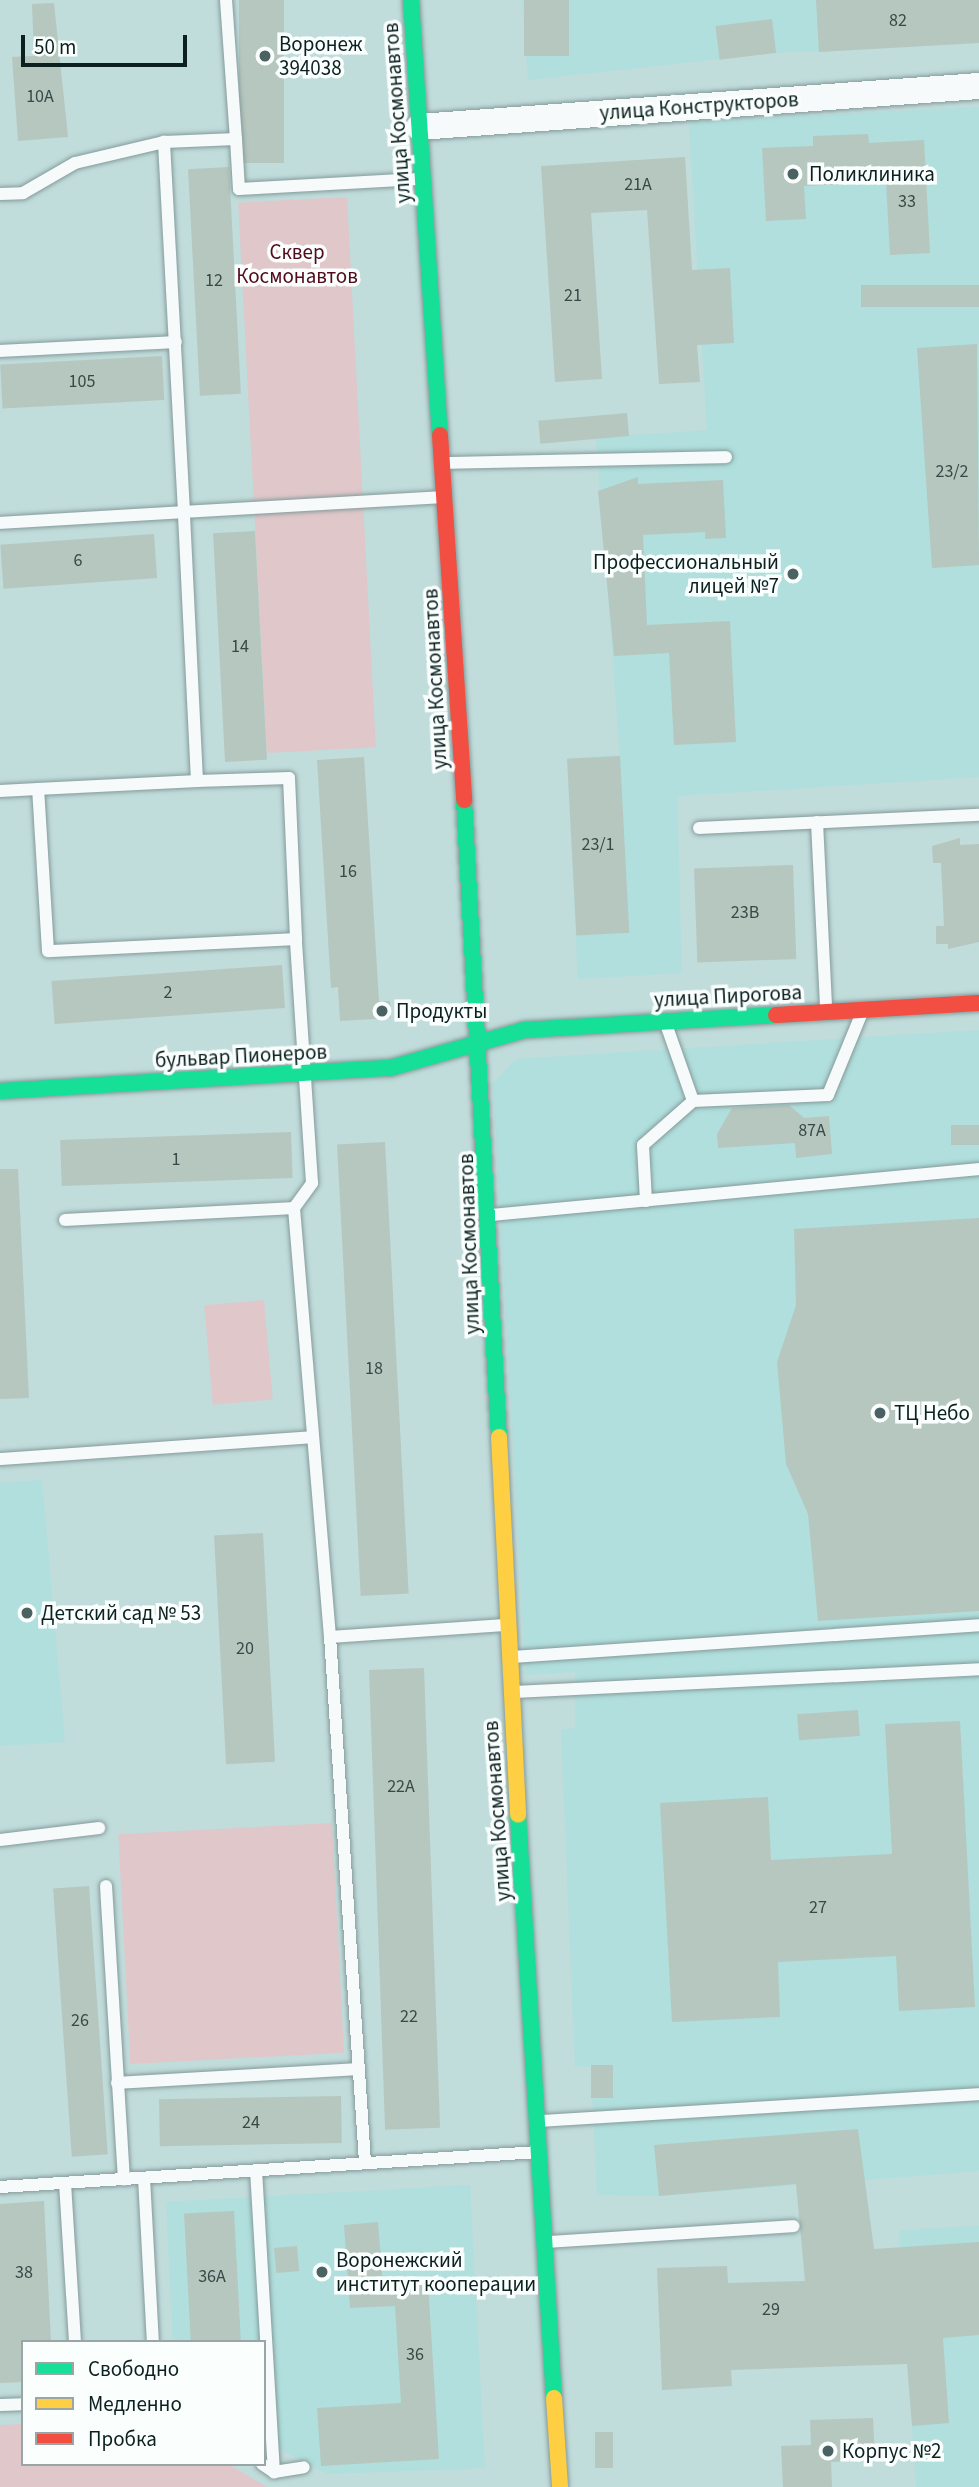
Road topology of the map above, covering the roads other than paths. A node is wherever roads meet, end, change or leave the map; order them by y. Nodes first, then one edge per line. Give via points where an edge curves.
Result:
1 (226, 0) edge
2 (411, 0) edge
3 (979, 86) edge
4 (419, 127) junction
5 (236, 139) junction
6 (164, 142) junction
7 (422, 179) junction
8 (0, 194) edge
9 (176, 342) junction
10 (0, 351) edge
11 (726, 457) dead end
12 (443, 463) junction
13 (446, 497) junction
14 (184, 512) junction
15 (0, 523) edge
16 (197, 781) junction
17 (38, 789) junction
18 (0, 791) edge
19 (979, 815) edge
20 (817, 822) junction
21 (699, 828) dead end
22 (296, 939) junction
23 (979, 1003) edge
24 (863, 1010) junction
25 (827, 1012) junction
26 (664, 1020) junction
27 (480, 1043) junction
28 (303, 1073) junction
29 (0, 1091) edge
30 (693, 1101) junction
31 (979, 1169) edge
32 (646, 1200) junction
33 (294, 1208) junction
34 (489, 1216) junction
35 (65, 1220) dead end
36 (312, 1437) junction
37 (0, 1459) edge
38 (506, 1625) junction
39 (979, 1625) edge
40 (330, 1637) junction
41 (508, 1658) junction
42 (979, 1669) edge
43 (510, 1692) junction
44 (99, 1828) dead end
45 (0, 1840) edge
46 (106, 1886) dead end
47 (358, 2069) junction
48 (117, 2083) junction
49 (979, 2094) edge
50 (540, 2120) junction
51 (542, 2152) junction
52 (365, 2162) junction
53 (256, 2170) junction
54 (144, 2178) junction
55 (124, 2179) junction
56 (65, 2183) junction
57 (0, 2187) edge
58 (793, 2226) dead end
59 (548, 2242) junction
60 (75, 2340) edge
61 (153, 2340) edge
62 (21, 2404) edge
63 (0, 2405) edge
64 (265, 2466) edge
65 (304, 2467) dead end
66 (274, 2472) junction
67 (560, 2487) edge

1 - 5 lane
2 - 4 main road, улица Космонавтов
3 - 4 street, улица Конструкторов
4 - 7 main road, улица Космонавтов
5 - 6 lane
5 - 7 lane via 240,189
6 - 8 lane via 75,163 23,193
6 - 9 lane
7 - 12 main road, улица Космонавтов
9 - 10 lane
9 - 14 lane
11 - 12 lane
12 - 13 main road, улица Космонавтов
13 - 14 lane
13 - 27 main road, улица Космонавтов
14 - 15 lane
14 - 16 lane
16 - 17 lane
16 - 22 lane via 289,779
17 - 18 lane
17 - 22 lane via 48,951
19 - 20 lane
20 - 21 lane
20 - 25 lane
22 - 28 lane
23 - 24 main road, улица Пирогова
24 - 25 main road, улица Пирогова
24 - 30 lane via 828,1094
25 - 26 main road, улица Пирогова
26 - 27 main road, улица Пирогова via 524,1030
26 - 30 lane
27 - 28 main road, бульвар Пионеров via 390,1068
27 - 34 main road, улица Космонавтов
28 - 29 main road, бульвар Пионеров
28 - 33 lane via 312,1183
30 - 32 lane via 643,1145
31 - 32 lane
32 - 34 lane
33 - 35 lane
33 - 36 lane
34 - 38 main road, улица Космонавтов
36 - 37 lane
36 - 40 lane
38 - 40 lane
38 - 41 main road, улица Космонавтов
39 - 41 lane
40 - 47 lane
41 - 43 main road, улица Космонавтов
42 - 43 lane
43 - 50 main road, улица Космонавтов
44 - 45 lane
46 - 48 lane
47 - 48 lane
47 - 52 lane
48 - 55 lane
49 - 50 lane
50 - 51 main road, улица Космонавтов
51 - 52 lane
51 - 59 main road, улица Космонавтов
52 - 53 lane
53 - 54 lane
53 - 66 lane
54 - 55 lane
54 - 61 lane
55 - 56 lane
56 - 57 lane
56 - 60 lane
58 - 59 lane
59 - 67 main road, улица Космонавтов
62 - 63 lane
64 - 66 lane
65 - 66 lane

